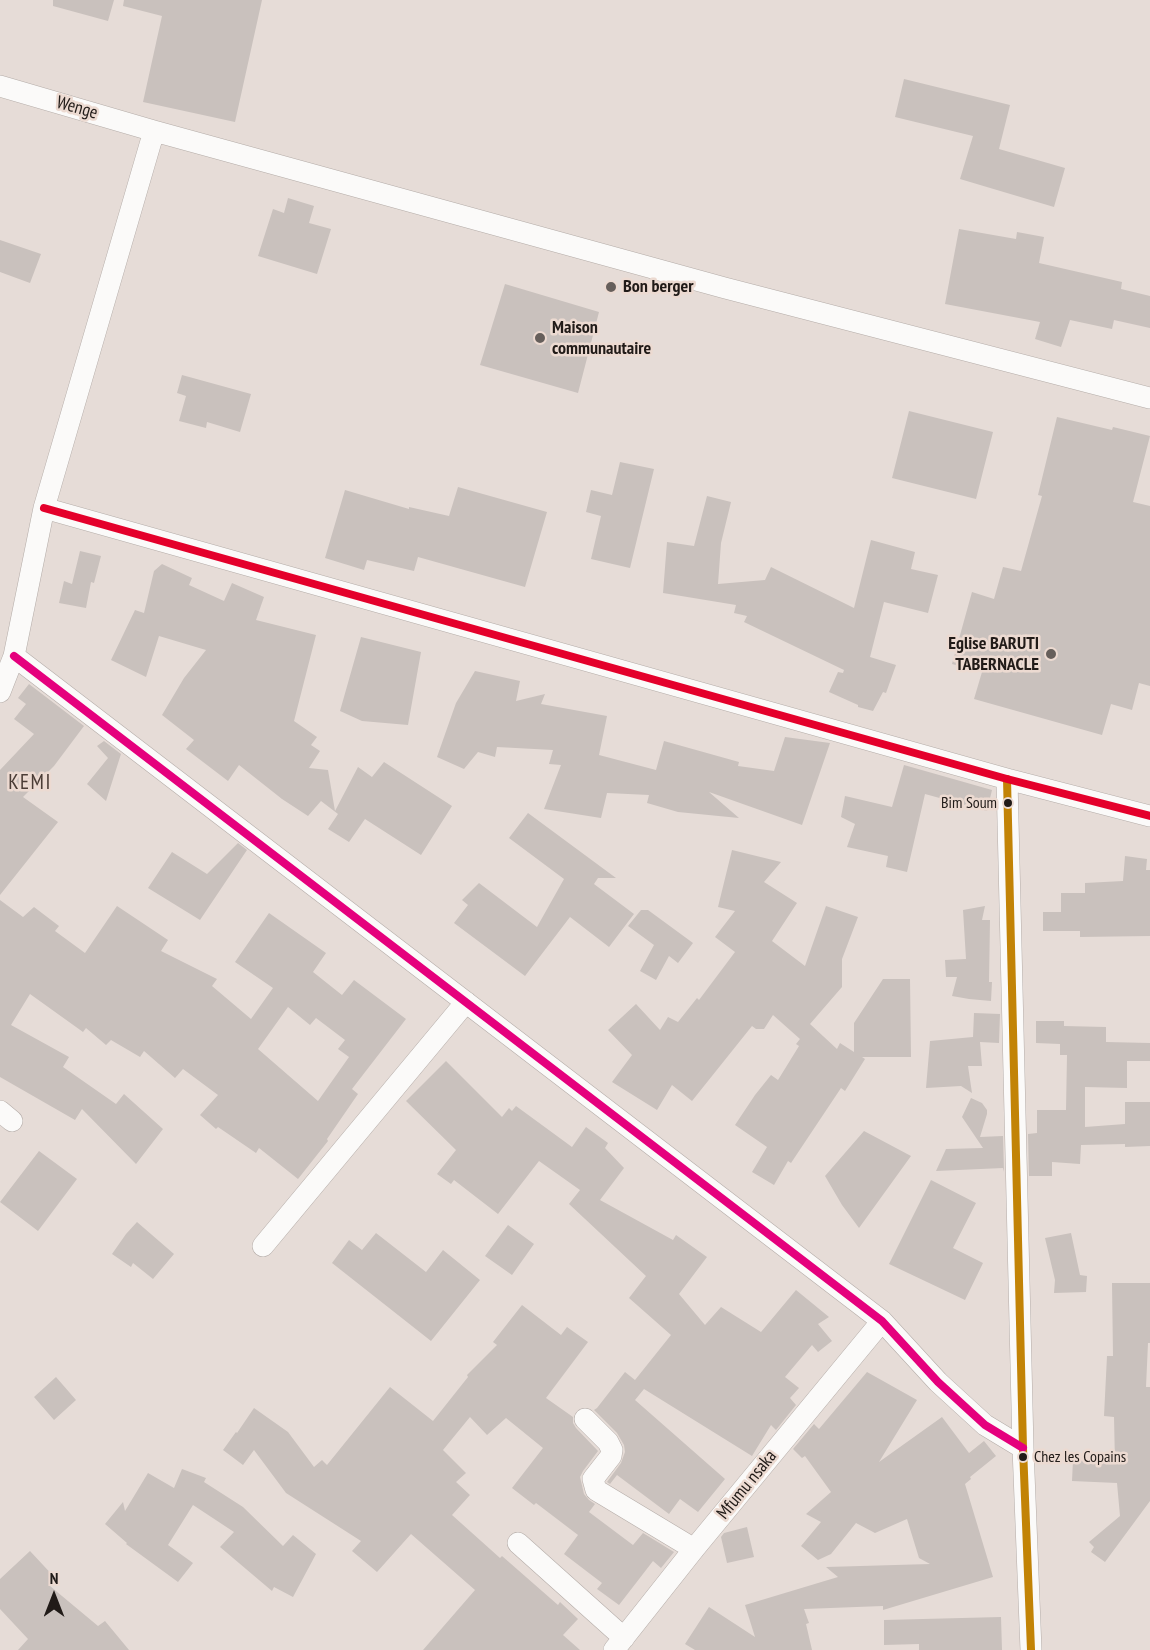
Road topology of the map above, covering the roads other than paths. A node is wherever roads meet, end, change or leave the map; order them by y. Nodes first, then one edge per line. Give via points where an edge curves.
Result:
1 (0, 86) edge
2 (154, 131) junction
3 (1150, 398) edge
4 (44, 508) junction
5 (14, 656) junction
6 (0, 692) edge
7 (1007, 779) junction
8 (1150, 816) edge
9 (466, 1002) junction
10 (263, 1246) dead end
11 (882, 1321) junction
12 (585, 1419) dead end
13 (1023, 1448) junction
14 (518, 1543) dead end
15 (694, 1549) junction
16 (619, 1644) edge
17 (1031, 1650) edge

1 - 2 street, Wenge
2 - 3 street, Wenge via 725,288
2 - 4 street
4 - 5 street
4 - 7 street
5 - 6 street
5 - 9 street
7 - 8 street
7 - 13 street
9 - 10 street
9 - 11 street
11 - 13 street via 938,1382 985,1425
11 - 15 street, Mfumu nsaka
12 - 15 street via 612,1450 593,1479 596,1490
13 - 17 street
14 - 16 street
15 - 16 street, Mfumu nsaka

